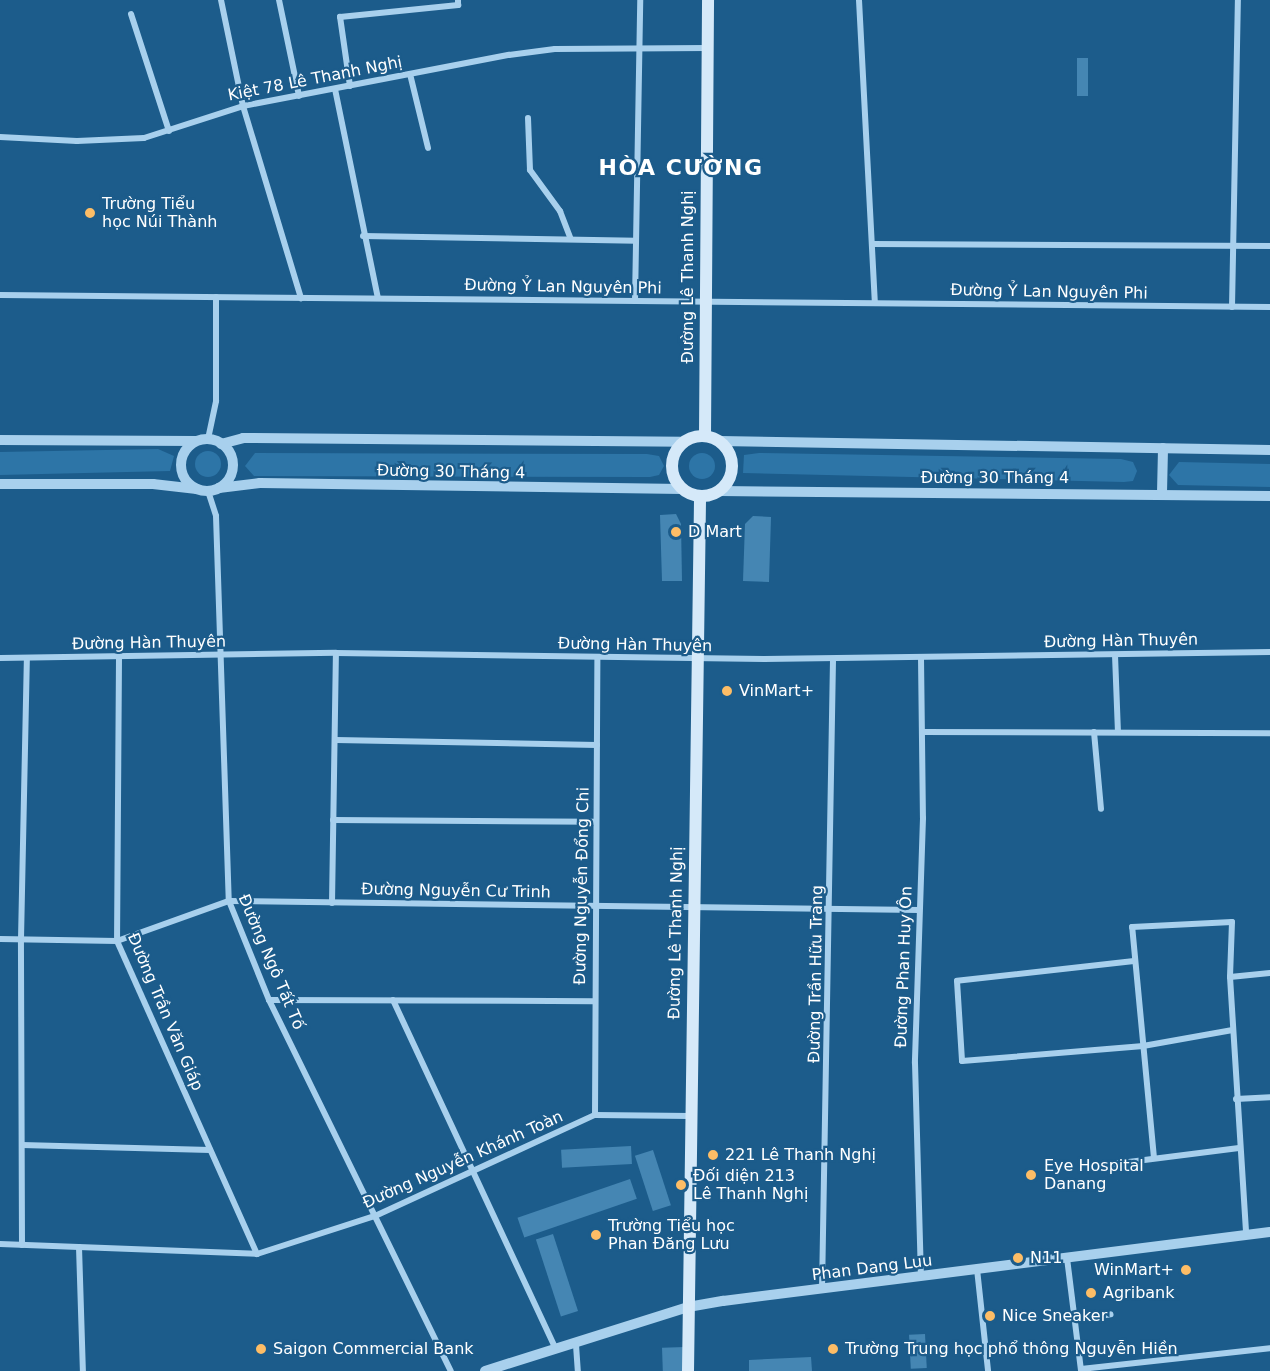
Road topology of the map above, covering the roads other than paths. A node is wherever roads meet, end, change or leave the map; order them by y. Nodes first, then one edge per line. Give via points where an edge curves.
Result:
1 (221, 0) edge
2 (279, 0) edge
3 (458, 0) edge
4 (640, 0) edge
5 (708, 0) edge
6 (859, 0) edge
7 (1238, 0) edge
8 (131, 14) dead end
9 (637, 48) junction
10 (707, 48) junction
11 (410, 74) junction
12 (350, 86) junction
13 (335, 89) junction
14 (299, 96) junction
15 (243, 106) junction
16 (528, 118) dead end
17 (169, 131) junction
18 (0, 137) edge
19 (428, 148) dead end
20 (363, 236) junction
21 (571, 239) junction
22 (636, 241) junction
23 (872, 244) junction
24 (1231, 246) junction
25 (1270, 246) edge
26 (0, 295) edge
27 (216, 297) junction
28 (301, 298) junction
29 (378, 298) junction
30 (635, 301) junction
31 (705, 302) junction
32 (875, 303) junction
33 (1232, 307) junction
34 (1270, 307) edge
35 (705, 435) junction
36 (208, 439) junction
37 (0, 440) edge
38 (196, 441) junction
39 (720, 441) junction
40 (683, 442) junction
41 (221, 444) junction
42 (1163, 448) junction
43 (1270, 450) edge
44 (0, 484) edge
45 (196, 489) junction
46 (682, 489) junction
47 (213, 490) junction
48 (720, 491) junction
49 (1162, 493) junction
50 (700, 496) junction
51 (1270, 496) edge
52 (1270, 652) edge
53 (336, 653) junction
54 (1115, 655) junction
55 (220, 656) junction
56 (0, 658) edge
57 (27, 658) junction
58 (119, 658) junction
59 (597, 658) junction
60 (921, 658) junction
61 (697, 659) junction
62 (833, 659) junction
63 (923, 732) junction
64 (1094, 732) junction
65 (1118, 732) junction
66 (1270, 733) edge
67 (336, 741) junction
68 (597, 745) junction
69 (1101, 809) dead end
70 (333, 820) junction
71 (595, 822) junction
72 (229, 901) junction
73 (332, 903) junction
74 (693, 906) junction
75 (594, 907) junction
76 (831, 907) junction
77 (919, 910) junction
78 (0, 939) edge
79 (21, 939) junction
80 (117, 941) junction
81 (1134, 961) junction
82 (1270, 973) edge
83 (1230, 977) junction
84 (269, 1000) junction
85 (393, 1000) junction
86 (594, 1001) junction
87 (1233, 1030) junction
88 (1143, 1046) junction
89 (1270, 1097) edge
90 (1236, 1098) junction
91 (595, 1114) junction
92 (690, 1116) junction
93 (22, 1145) junction
94 (1239, 1148) junction
95 (210, 1150) junction
96 (1154, 1158) junction
97 (1105, 1165) dead end
98 (471, 1172) junction
99 (375, 1216) junction
100 (1270, 1232) edge
101 (1246, 1234) junction
102 (0, 1244) edge
103 (22, 1245) junction
104 (79, 1247) junction
105 (257, 1254) junction
106 (1067, 1258) junction
107 (977, 1269) junction
108 (921, 1277) junction
109 (822, 1290) junction
110 (688, 1307) junction
111 (1111, 1314) dead end
112 (1075, 1320) junction
113 (576, 1345) junction
114 (1270, 1348) edge
115 (556, 1350) junction
116 (1081, 1370) edge
117 (83, 1371) edge
118 (450, 1371) edge
119 (485, 1371) edge
120 (578, 1371) edge
121 (688, 1371) edge
122 (988, 1371) edge

1 - 15 street
2 - 14 street
3 - 12 street via 458,4 340,17
4 - 9 street
5 - 10 main road, Đường Lê Thanh Nghị
6 - 23 street
7 - 24 street
8 - 17 street
9 - 10 street
9 - 11 street, Kiệt 78 Lê Thanh Nghị via 555,49
9 - 22 street
10 - 31 main road, Đường Lê Thanh Nghị
11 - 12 street, Kiệt 78 Lê Thanh Nghị
11 - 19 street
12 - 13 street, Kiệt 78 Lê Thanh Nghị
13 - 14 street, Kiệt 78 Lê Thanh Nghị
13 - 20 street
14 - 15 street, Kiệt 78 Lê Thanh Nghị
15 - 17 street, Kiệt 78 Lê Thanh Nghị
15 - 28 street
16 - 21 street via 530,170 560,211
17 - 18 street, Kiệt 78 Lê Thanh Nghị via 77,141
20 - 21 street
20 - 29 street
21 - 22 street
22 - 30 street
23 - 24 street
23 - 32 street
24 - 25 street
24 - 33 street
26 - 27 street, Đường Ỷ Lan Nguyên Phi
27 - 28 street, Đường Ỷ Lan Nguyên Phi
27 - 36 street via 216,401
28 - 29 street, Đường Ỷ Lan Nguyên Phi
29 - 30 street, Đường Ỷ Lan Nguyên Phi
30 - 31 street, Đường Ỷ Lan Nguyên Phi
31 - 32 street, Đường Ỷ Lan Nguyên Phi
31 - 35 main road, Đường Lê Thanh Nghị
32 - 33 street, Đường Ỷ Lan Nguyên Phi
33 - 34 street, Đường Ỷ Lan Nguyên Phi
35 - 39 main road
35 - 40 main road
36 - 38 street
36 - 41 street
37 - 38 street
38 - 45 street via 181,461 184,478
39 - 42 street, Đường 30 Tháng 4
39 - 48 main road via 730,454 732,470
40 - 41 street, Đường 30 Tháng 4 via 243,438
40 - 46 main road via 671,465
41 - 47 street via 233,467
42 - 43 street, Đường 30 Tháng 4
42 - 49 street
44 - 45 street via 153,484
45 - 47 street
46 - 47 street, Đường 30 Tháng 4 via 260,483
46 - 50 main road
47 - 55 street, Đường Ngô Tất Tố
48 - 49 street, Đường 30 Tháng 4
48 - 50 main road
49 - 51 street, Đường 30 Tháng 4
50 - 61 main road, Đường Lê Thanh Nghị
52 - 54 street, Đường Hàn Thuyên
53 - 55 street, Đường Hàn Thuyên
53 - 59 street, Đường Hàn Thuyên
53 - 67 street
54 - 60 street, Đường Hàn Thuyên
54 - 65 street
55 - 58 street, Đường Hàn Thuyên
55 - 72 street, Đường Ngô Tất Tố
56 - 57 street, Đường Hàn Thuyên
57 - 58 street, Đường Hàn Thuyên
57 - 79 street
58 - 80 street, Đường Trần Văn Giáp
59 - 61 street, Đường Hàn Thuyên
59 - 68 street, Đường Nguyễn Đổng Chi
60 - 62 street, Đường Hàn Thuyên
60 - 63 street, Đường Phan Huy Ôn
61 - 62 street, Đường Hàn Thuyên
61 - 74 main road, Đường Lê Thanh Nghị
62 - 76 street, Đường Trần Hữu Trang
63 - 64 street
63 - 77 street, Đường Phan Huy Ôn
64 - 65 street
64 - 69 street
65 - 66 street
67 - 68 street
67 - 70 street
68 - 71 street, Đường Nguyễn Đổng Chi
70 - 71 street
70 - 73 street
71 - 75 street, Đường Nguyễn Đổng Chi
72 - 73 street, Đường Nguyễn Cư Trinh
72 - 80 street, Đường Nguyễn Cư Trinh
72 - 84 street, Đường Ngô Tất Tố
73 - 75 street, Đường Nguyễn Cư Trinh
74 - 75 street, Đường Nguyễn Cư Trinh
74 - 76 street, Đường Nguyễn Cư Trinh
74 - 92 main road, Đường Lê Thanh Nghị
75 - 86 street, Đường Nguyễn Đổng Chi
76 - 77 street, Đường Nguyễn Cư Trinh
76 - 109 street, Đường Trần Hữu Trang
77 - 108 street, Đường Phan Huy Ôn via 915,1063
78 - 79 street, Đường Nguyễn Cư Trinh
79 - 80 street, Đường Nguyễn Cư Trinh
79 - 93 street
80 - 95 street, Đường Trần Văn Giáp
81 - 83 street via 1131,927 1232,922
81 - 88 street
81 - 88 street via 957,981 962,1061
82 - 83 street
83 - 87 street
84 - 85 street
84 - 99 street, Đường Ngô Tất Tố
85 - 86 street
85 - 98 street
86 - 91 street, Đường Nguyễn Đổng Chi
87 - 88 street
87 - 90 street
88 - 96 street
89 - 90 street
90 - 94 street
91 - 92 street, Đường Nguyễn Khánh Toàn
91 - 98 street, Đường Nguyễn Khánh Toàn
92 - 110 main road, Đường Lê Thanh Nghị
93 - 95 street
93 - 103 street
94 - 96 street
94 - 101 street
95 - 105 street, Đường Trần Văn Giáp
96 - 97 street
98 - 99 street, Đường Nguyễn Khánh Toàn
98 - 115 street
99 - 105 street, Đường Nguyễn Khánh Toàn
99 - 118 street, Đường Ngô Tất Tố
100 - 101 street, Phan Dang Luu
101 - 106 street, Phan Dang Luu
102 - 103 street, Đường Nguyễn Khánh Toàn
103 - 104 street, Đường Nguyễn Khánh Toàn
104 - 105 street, Đường Nguyễn Khánh Toàn
104 - 117 street
106 - 107 street, Phan Dang Luu
106 - 112 street
107 - 108 street, Phan Dang Luu
107 - 122 street
108 - 109 street, Phan Dang Luu
109 - 110 street, Phan Dang Luu
110 - 113 street, Phan Dang Luu
110 - 121 main road, Đường Lê Thanh Nghị
111 - 112 street
112 - 116 street
113 - 115 street, Phan Dang Luu
113 - 120 street
114 - 116 street
115 - 119 street, Phan Dang Luu

